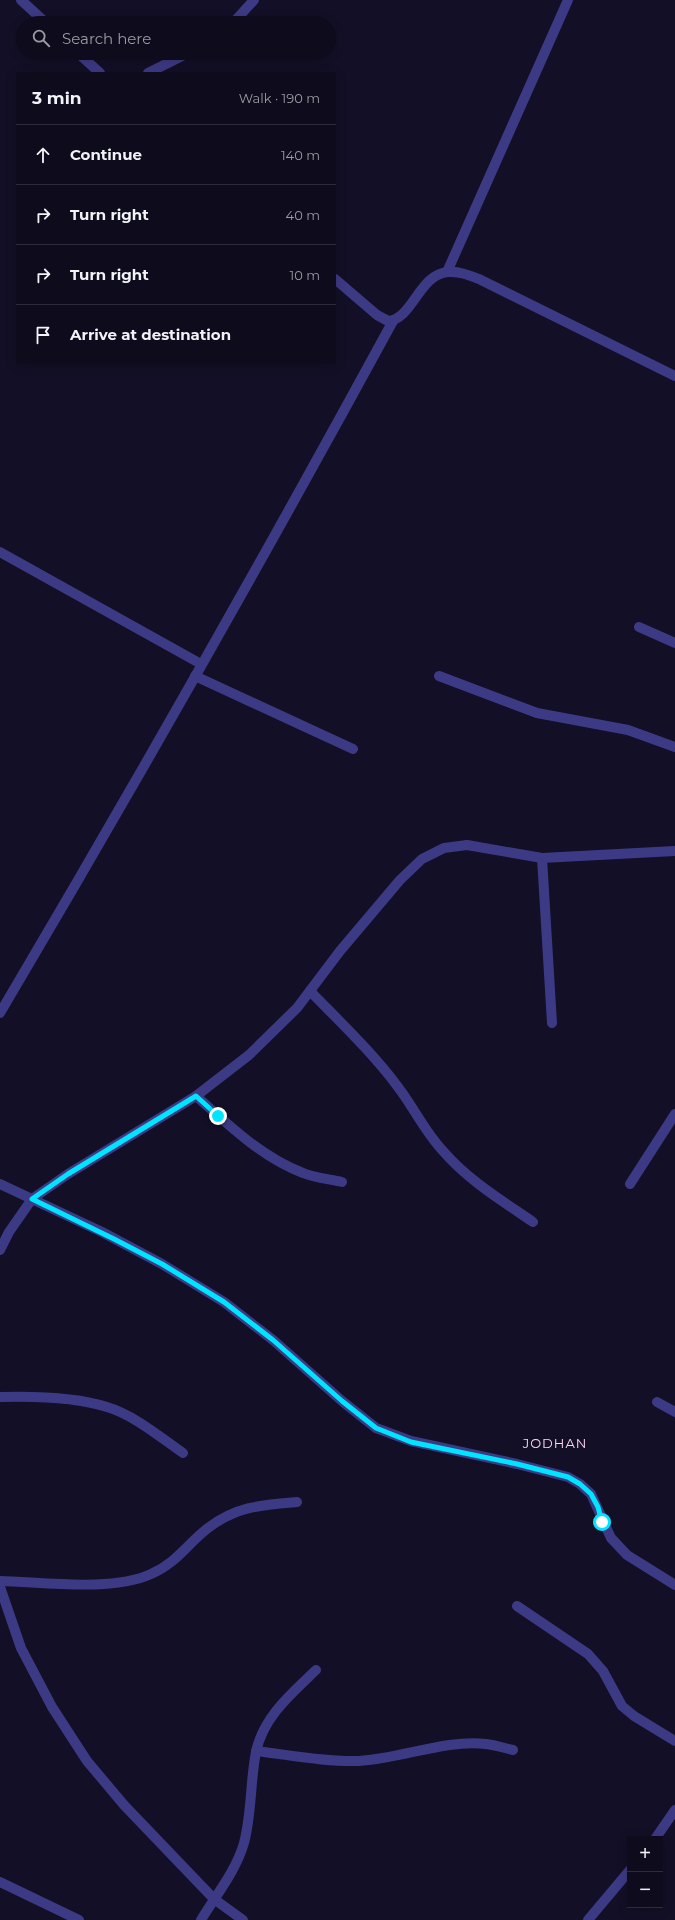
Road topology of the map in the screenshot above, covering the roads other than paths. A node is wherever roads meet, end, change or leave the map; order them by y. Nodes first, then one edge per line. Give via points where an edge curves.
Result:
1 (21, 0) edge
2 (254, 0) edge
3 (568, 0) edge
4 (38, 16) edge
5 (239, 16) edge
6 (86, 60) edge
7 (174, 60) edge
8 (99, 72) edge
9 (150, 72) edge
10 (447, 272) junction
11 (336, 280) edge
12 (393, 321) junction
13 (675, 376) edge
14 (0, 552) edge
15 (639, 627) dead end
16 (675, 643) edge
17 (201, 664) junction
18 (195, 676) junction
19 (439, 676) dead end
20 (675, 747) edge
21 (353, 748) dead end
22 (675, 851) edge
23 (542, 858) junction
24 (310, 991) junction
25 (0, 1013) edge
26 (552, 1022) dead end
27 (196, 1096) junction
28 (675, 1114) edge
29 (342, 1182) dead end
30 (0, 1184) edge
31 (630, 1184) dead end
32 (32, 1199) junction
33 (533, 1222) dead end
34 (0, 1250) edge
35 (0, 1396) edge
36 (657, 1402) dead end
37 (675, 1412) edge
38 (183, 1453) dead end
39 (297, 1502) dead end
40 (0, 1581) edge
41 (675, 1585) edge
42 (0, 1586) edge
43 (517, 1606) dead end
44 (316, 1670) dead end
45 (675, 1741) edge
46 (513, 1750) dead end
47 (256, 1751) junction
48 (675, 1810) edge
49 (657, 1836) edge
50 (628, 1872) edge
51 (0, 1882) edge
52 (214, 1899) junction
53 (79, 1920) edge
54 (201, 1920) edge
55 (243, 1920) edge
56 (588, 1920) edge

1 - 4 street
2 - 5 street
3 - 10 street
6 - 8 street
7 - 9 street
10 - 12 street via 424,286 403,314
10 - 13 street via 458,272 481,280
11 - 12 street via 383,320
12 - 17 street
14 - 17 street
15 - 16 street
17 - 18 street
18 - 21 street
18 - 25 street
19 - 20 street via 537,714 628,730
22 - 23 street
23 - 24 street via 467,845 444,848 422,859 400,880
23 - 26 street
24 - 27 street via 297,1008 249,1055
24 - 33 street via 372,1054 442,1151 471,1180
27 - 29 street via 240,1135 270,1157 303,1173
27 - 32 street via 68,1174
28 - 31 street
30 - 32 street
32 - 34 street
32 - 41 street via 162,1264 224,1302 273,1340 376,1428 411,1442 517,1464 568,1477 580,1484 591,1494 611,1538 627,1556
35 - 38 street via 65,1399 107,1407 135,1421
36 - 37 street
39 - 40 street via 256,1506 229,1514 207,1529 177,1559 151,1574 121,1582 86,1584
42 - 52 street via 21,1648 52,1707 87,1761 124,1805
43 - 45 street via 588,1654 603,1671 622,1706
44 - 47 street via 283,1702 267,1724
46 - 47 street via 486,1744 456,1744 405,1755 359,1761
47 - 52 street via 244,1844 231,1874
48 - 49 street
50 - 56 street
51 - 53 street
52 - 54 street
52 - 55 street

